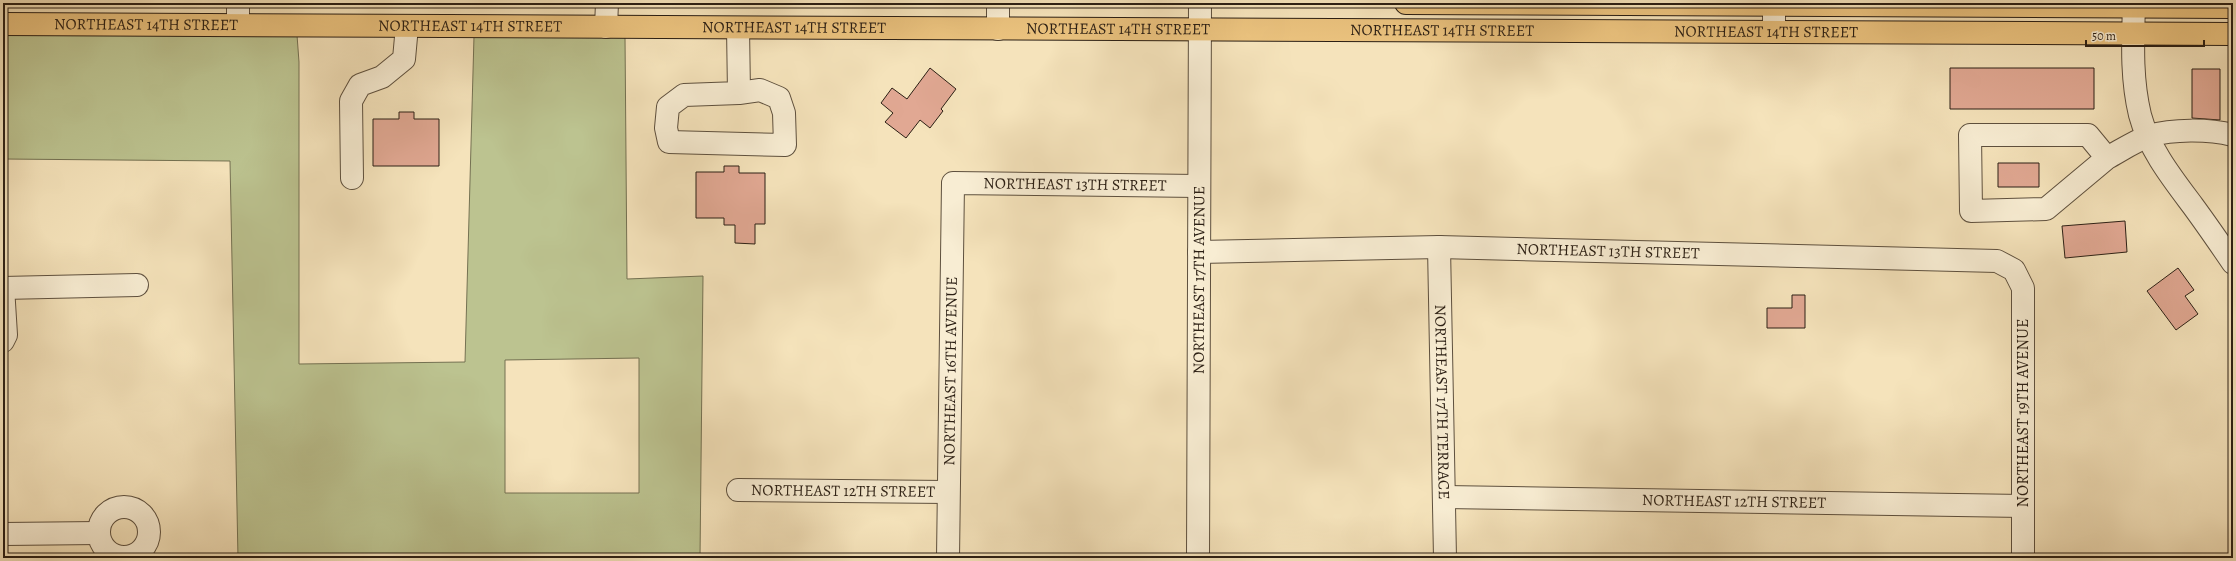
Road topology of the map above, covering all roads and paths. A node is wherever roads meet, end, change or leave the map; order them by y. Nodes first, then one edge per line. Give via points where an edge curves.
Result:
1 (238, 3) edge
2 (607, 3) edge
3 (998, 3) edge
4 (1200, 3) edge
5 (1406, 3) edge
6 (1498, 3) edge
7 (1774, 4) edge
8 (2134, 5) edge
9 (2233, 7) edge
10 (3, 24) edge
11 (238, 25) junction
12 (407, 26) junction
13 (606, 27) junction
14 (738, 28) junction
15 (998, 29) junction
16 (1199, 29) junction
17 (1774, 32) junction
18 (2133, 34) junction
19 (2233, 34) edge
20 (739, 93) junction
21 (2233, 135) edge
22 (2149, 136) junction
23 (2107, 158) junction
24 (352, 178) dead end
25 (953, 183) joint
26 (1198, 186) junction
27 (1439, 247) junction
28 (1199, 252) junction
29 (2233, 263) edge
30 (2014, 270) joint
31 (136, 285) dead end
32 (3, 288) edge
33 (3, 341) edge
34 (738, 490) dead end
35 (947, 492) junction
36 (1445, 497) junction
37 (2023, 506) junction
38 (99, 533) dead end
39 (3, 534) edge
40 (948, 558) edge
41 (1198, 558) edge
42 (1445, 558) edge
43 (2023, 558) edge

1 - 11 street
2 - 13 street
3 - 15 street
4 - 16 street, NORTHEAST 17TH AVENUE
5 - 6 main road, NORTHEAST 14TH STREET
6 - 7 main road, NORTHEAST 14TH STREET
7 - 8 main road, NORTHEAST 14TH STREET
7 - 17 street
8 - 9 main road, NORTHEAST 14TH STREET
8 - 18 street
10 - 11 main road, NORTHEAST 14TH STREET
11 - 12 main road, NORTHEAST 14TH STREET
12 - 13 main road, NORTHEAST 14TH STREET
12 - 24 street via 404,59 382,77 360,85 351,101
13 - 14 main road, NORTHEAST 14TH STREET
14 - 15 main road, NORTHEAST 14TH STREET
14 - 20 street
15 - 16 main road, NORTHEAST 14TH STREET
16 - 17 main road, NORTHEAST 14TH STREET
16 - 26 street, NORTHEAST 17TH AVENUE
17 - 18 main road, NORTHEAST 14TH STREET
18 - 19 main road, NORTHEAST 14TH STREET
18 - 22 street via 2132,62 2135,85 2141,116
20 - 20 street via 760,90 779,98 784,113 785,145 669,142 666,128 668,106 684,94
21 - 22 street via 2223,132 2177,132
22 - 23 street
22 - 29 street via 2174,180
23 - 23 street via 2088,135 1970,135 1971,211 2046,209
25 - 26 street, NORTHEAST 13TH STREET
25 - 35 street, NORTHEAST 16TH AVENUE
26 - 28 street, NORTHEAST 17TH AVENUE
27 - 28 street, NORTHEAST 13TH STREET
27 - 30 street, NORTHEAST 13TH STREET via 1997,261
27 - 36 street, NORTHEAST 17TH TERRACE
28 - 41 street, NORTHEAST 17TH AVENUE
30 - 37 street, NORTHEAST 19TH AVENUE via 2023,288
31 - 32 street
32 - 33 street via 6,335
34 - 35 street, NORTHEAST 12TH STREET
35 - 40 street, NORTHEAST 16TH AVENUE
36 - 37 street, NORTHEAST 12TH STREET
36 - 42 street, NORTHEAST 17TH TERRACE
37 - 43 street, NORTHEAST 19TH AVENUE
38 - 39 street

